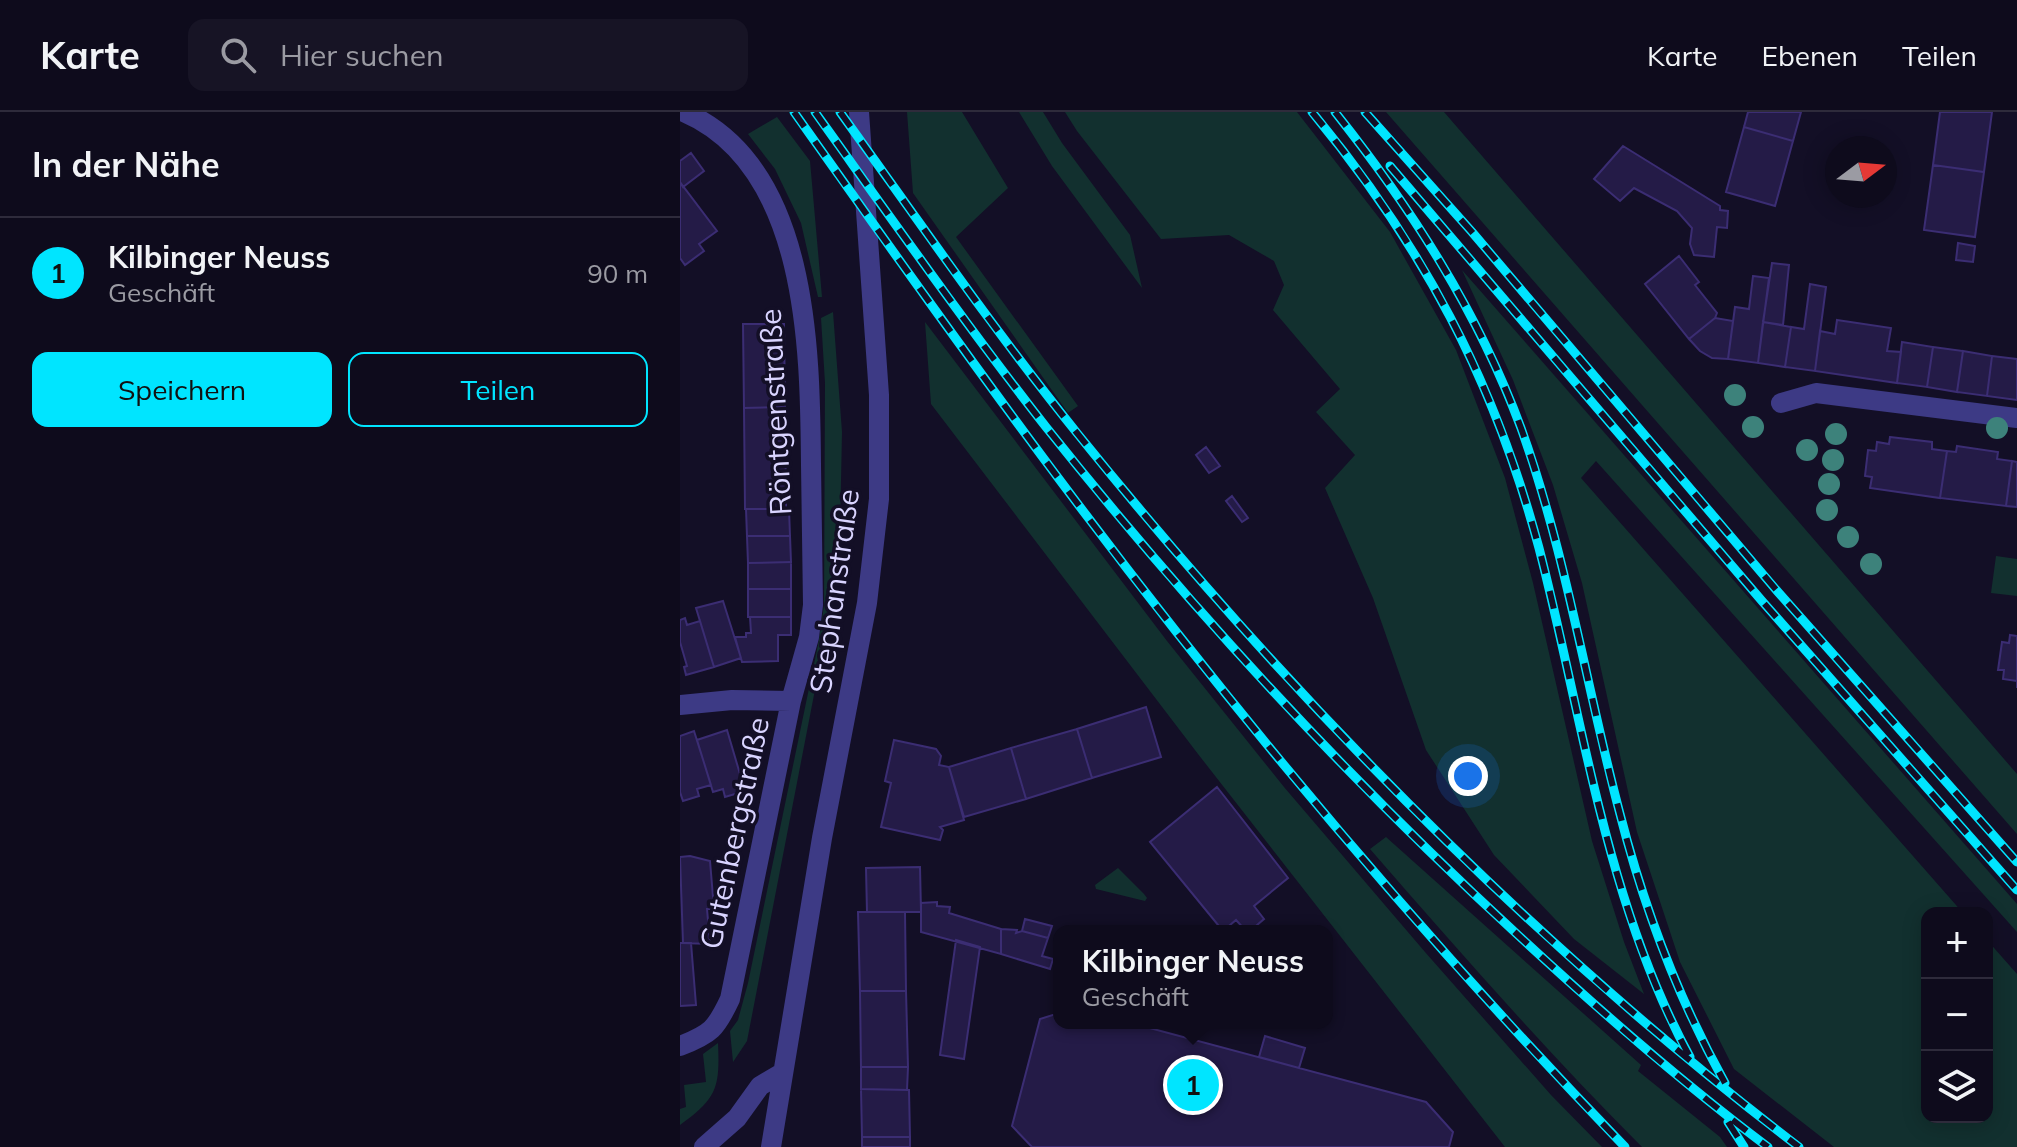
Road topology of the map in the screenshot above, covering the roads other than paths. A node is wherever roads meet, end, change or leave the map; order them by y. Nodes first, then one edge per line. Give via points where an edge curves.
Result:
1 (684, 112) edge
2 (859, 112) edge
3 (1781, 403) dead end
4 (2017, 418) edge
5 (791, 701) junction
6 (680, 705) edge
7 (680, 1046) edge
8 (782, 1073) junction
9 (704, 1147) edge
10 (771, 1147) edge

1 - 5 street, Röntgenstraße via 722,135 749,164 780,222 796,276 810,383 813,605
2 - 8 street, Stephanstraße via 879,395 879,499 867,603
3 - 4 street via 1816,393
5 - 6 street
5 - 7 street, Gutenbergstraße via 730,999 719,1024
8 - 9 street via 760,1086 737,1118
8 - 10 street, Stephanstraße

